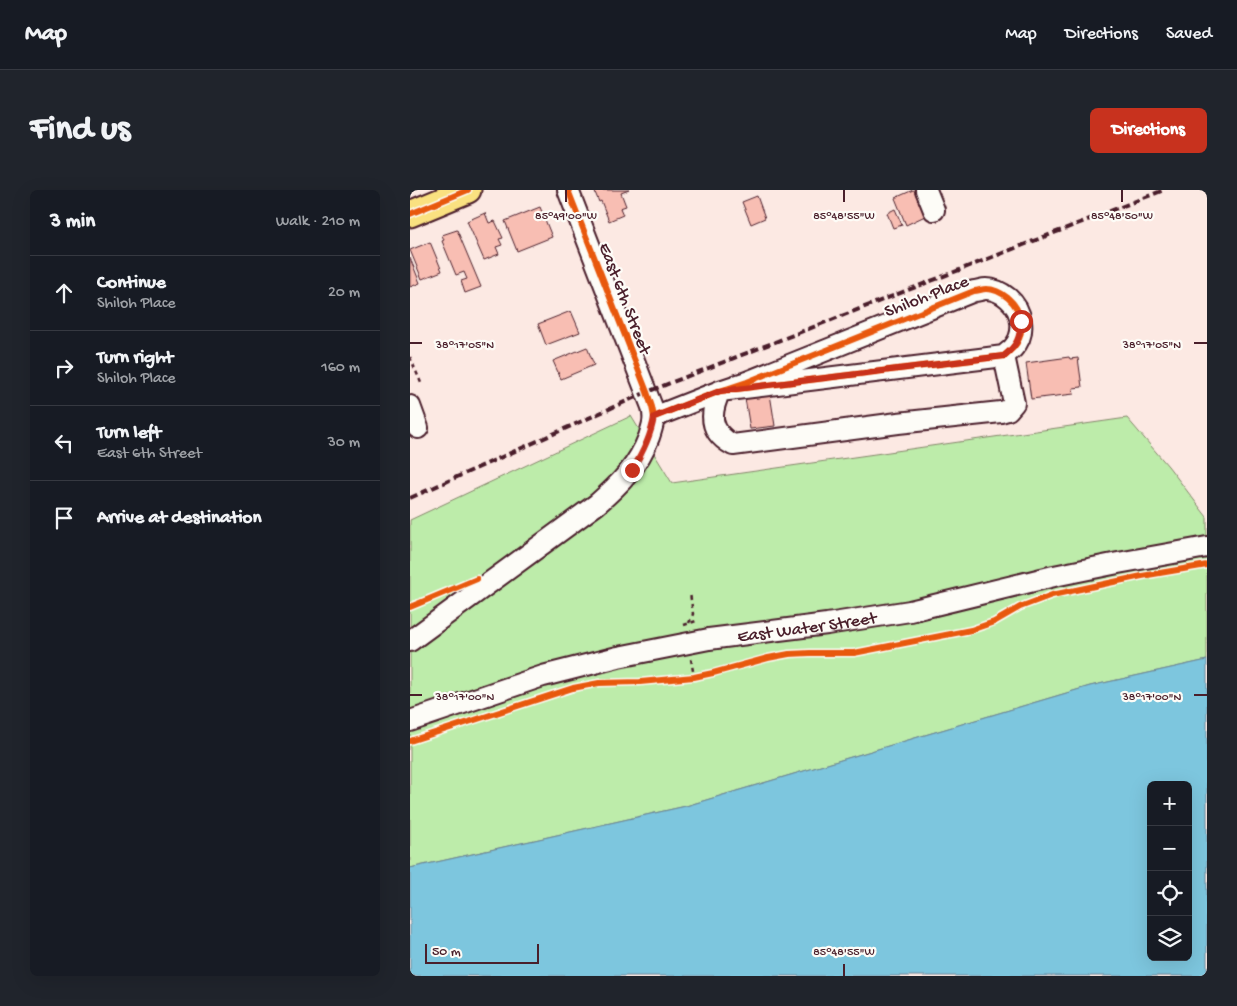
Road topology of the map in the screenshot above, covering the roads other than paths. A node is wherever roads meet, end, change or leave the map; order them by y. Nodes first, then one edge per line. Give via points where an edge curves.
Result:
1 (425, 190) edge
2 (568, 190) edge
3 (926, 190) edge
4 (454, 193) edge
5 (410, 196) edge
6 (934, 210) dead end
7 (410, 214) edge
8 (1004, 356) junction
9 (720, 391) junction
10 (410, 406) edge
11 (654, 417) junction
12 (418, 428) dead end
13 (1207, 547) edge
14 (410, 641) edge
15 (410, 721) edge

1 - 5 main road
2 - 11 street, East 6th Street
3 - 6 street
4 - 7 main road
8 - 9 street, Shiloh Place
8 - 9 street, Shiloh Place via 1016,344 1021,321 1014,303 1002,294 986,289
8 - 9 street via 1014,403 1001,412 733,445 716,432 712,422
9 - 11 street, Shiloh Place
10 - 12 street
11 - 14 street via 639,458 627,475 597,504
13 - 15 street, East Water Street via 1054,576 910,611 709,639 618,657 543,676

